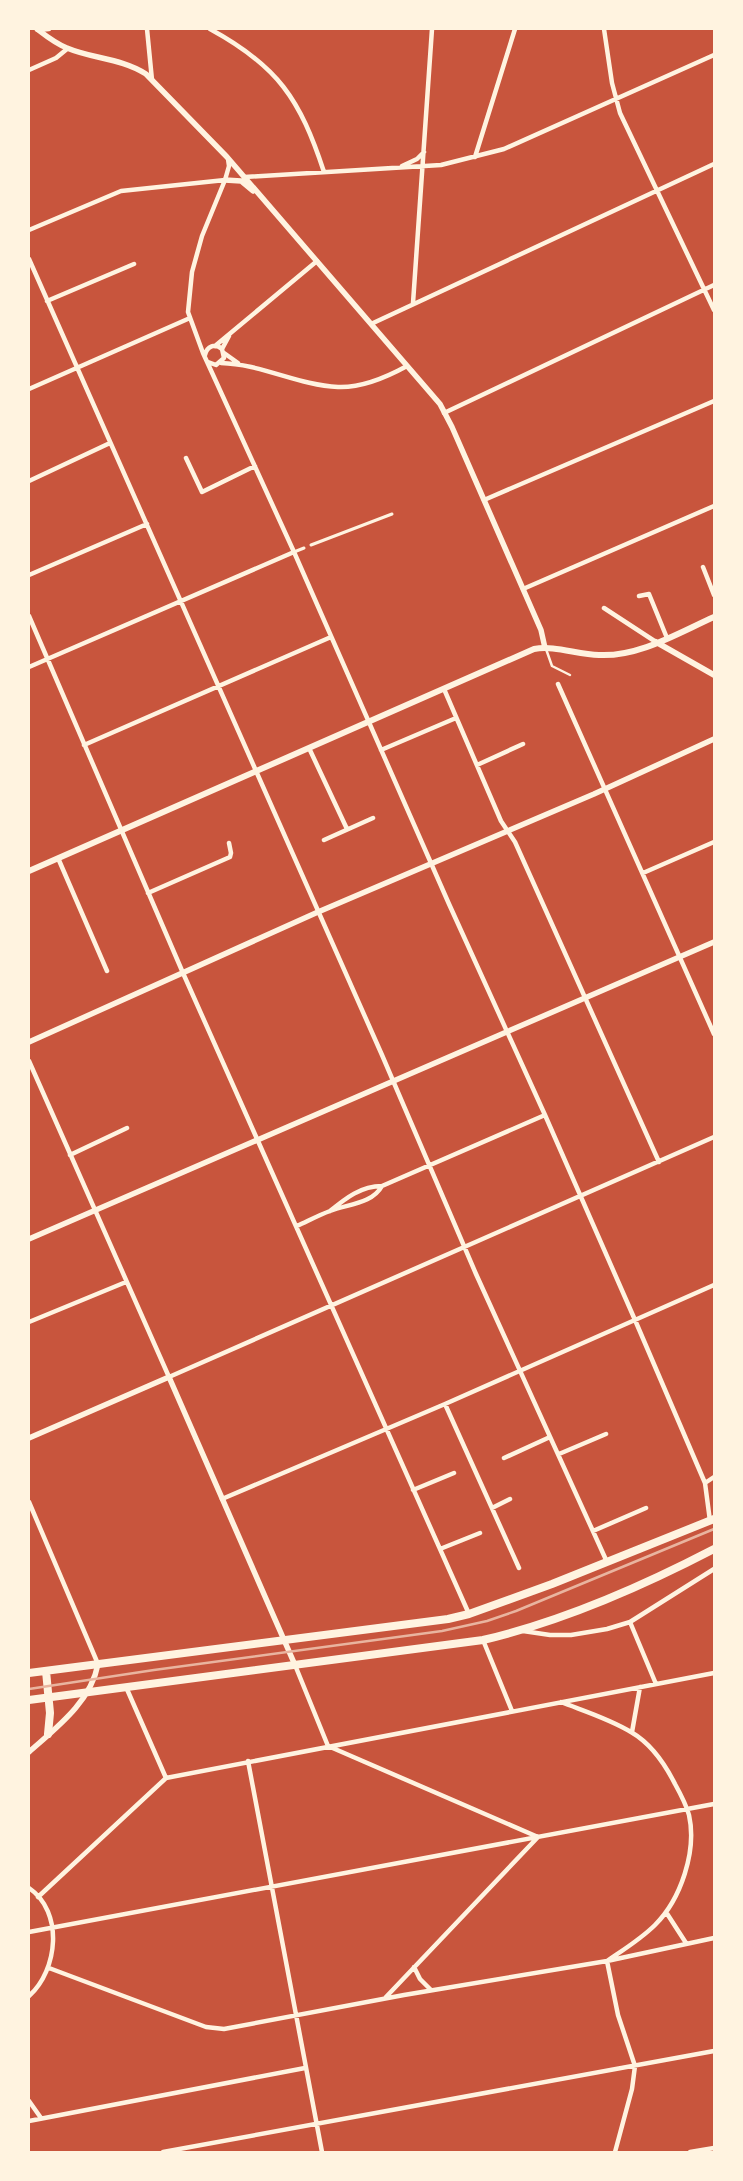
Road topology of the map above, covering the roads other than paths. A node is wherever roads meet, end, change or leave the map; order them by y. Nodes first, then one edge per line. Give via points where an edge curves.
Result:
1 (38, 29) edge
2 (48, 29) edge
3 (147, 29) edge
4 (210, 29) edge
5 (432, 29) edge
6 (515, 29) edge
7 (604, 29) edge
8 (67, 49) junction
9 (714, 55) edge
10 (29, 70) edge
11 (152, 80) junction
12 (617, 99) junction
13 (424, 152) junction
14 (227, 157) junction
15 (475, 157) junction
16 (714, 164) edge
17 (423, 166) junction
18 (396, 168) junction
19 (324, 172) junction
20 (245, 177) junction
21 (224, 180) junction
22 (658, 190) junction
23 (272, 210) junction
24 (29, 230) edge
25 (29, 259) edge
26 (317, 261) junction
27 (134, 264) dead end
28 (714, 285) edge
29 (705, 290) junction
30 (47, 302) junction
31 (414, 303) junction
32 (714, 310) edge
33 (190, 318) junction
34 (371, 324) junction
35 (229, 334) junction
36 (215, 346) junction
37 (223, 351) junction
38 (205, 356) junction
39 (207, 362) junction
40 (221, 363) junction
41 (239, 364) junction
42 (407, 366) junction
43 (77, 368) junction
44 (29, 389) edge
45 (714, 400) edge
46 (444, 413) junction
47 (110, 443) junction
48 (186, 458) dead end
49 (255, 466) junction
50 (29, 481) edge
51 (484, 500) junction
52 (714, 506) edge
53 (392, 514) dead end
54 (146, 524) junction
55 (311, 545) dead end
56 (304, 548) dead end
57 (294, 552) junction
58 (703, 567) dead end
59 (29, 575) edge
60 (523, 589) junction
61 (714, 595) edge
62 (639, 596) dead end
63 (180, 602) junction
64 (604, 608) dead end
65 (29, 616) edge
66 (714, 617) edge
67 (331, 637) junction
68 (667, 638) junction
69 (656, 642) junction
70 (545, 648) junction
71 (48, 659) junction
72 (29, 667) edge
73 (570, 675) dead end
74 (714, 675) edge
75 (558, 684) dead end
76 (218, 686) junction
77 (444, 689) junction
78 (456, 718) junction
79 (368, 722) junction
80 (714, 739) edge
81 (523, 744) dead end
82 (84, 745) junction
83 (309, 748) junction
84 (381, 750) junction
85 (477, 765) junction
86 (255, 771) junction
87 (605, 789) junction
88 (373, 818) dead end
89 (120, 829) junction
90 (347, 829) junction
91 (507, 830) junction
92 (324, 840) dead end
93 (714, 842) edge
94 (229, 844) dead end
95 (58, 858) junction
96 (430, 862) junction
97 (29, 871) edge
98 (643, 873) junction
99 (148, 893) junction
100 (318, 912) junction
101 (714, 942) edge
102 (680, 957) junction
103 (107, 971) dead end
104 (183, 974) junction
105 (586, 998) junction
106 (508, 1032) junction
107 (714, 1034) edge
108 (29, 1042) edge
109 (29, 1061) edge
110 (393, 1081) junction
111 (545, 1115) junction
112 (127, 1128) dead end
113 (714, 1137) edge
114 (257, 1138) junction
115 (70, 1155) junction
116 (659, 1162) junction
117 (429, 1165) junction
118 (382, 1186) junction
119 (581, 1196) junction
120 (94, 1210) junction
121 (330, 1211) junction
122 (297, 1226) junction
123 (29, 1239) edge
124 (465, 1248) junction
125 (126, 1282) junction
126 (714, 1285) edge
127 (331, 1306) junction
128 (635, 1320) junction
129 (29, 1322) edge
130 (520, 1371) junction
131 (169, 1377) junction
132 (446, 1404) junction
133 (386, 1429) junction
134 (606, 1434) dead end
135 (550, 1437) junction
136 (29, 1438) edge
137 (559, 1454) junction
138 (504, 1458) dead end
139 (454, 1473) dead end
140 (714, 1477) edge
141 (705, 1483) junction
142 (413, 1490) junction
143 (222, 1499) junction
144 (510, 1499) dead end
145 (29, 1502) edge
146 (492, 1508) junction
147 (646, 1508) dead end
148 (712, 1520) edge
149 (593, 1531) junction
150 (480, 1532) dead end
151 (440, 1549) junction
152 (714, 1549) edge
153 (607, 1562) junction
154 (519, 1568) dead end
155 (714, 1570) edge
156 (469, 1614) junction
157 (630, 1622) junction
158 (522, 1631) junction
159 (285, 1640) junction
160 (483, 1640) junction
161 (98, 1664) junction
162 (295, 1665) junction
163 (46, 1671) junction
164 (29, 1673) edge
165 (714, 1673) edge
166 (656, 1684) junction
167 (126, 1687) junction
168 (640, 1687) junction
169 (88, 1692) junction
170 (49, 1697) junction
171 (29, 1700) edge
172 (560, 1702) junction
173 (512, 1711) junction
174 (632, 1732) junction
175 (48, 1734) junction
176 (328, 1746) junction
177 (29, 1752) edge
178 (248, 1761) junction
179 (166, 1778) junction
180 (714, 1804) edge
181 (687, 1809) junction
182 (538, 1837) junction
183 (271, 1887) junction
184 (29, 1888) edge
185 (38, 1897) junction
186 (666, 1912) junction
187 (51, 1928) junction
188 (29, 1932) edge
189 (714, 1938) edge
190 (686, 1943) junction
191 (607, 1961) junction
192 (414, 1967) junction
193 (49, 1968) junction
194 (431, 1990) junction
195 (29, 1996) edge
196 (385, 1998) junction
197 (295, 2016) junction
198 (714, 2051) edge
199 (635, 2066) junction
200 (305, 2068) junction
201 (29, 2102) edge
202 (41, 2118) junction
203 (29, 2120) edge
204 (316, 2124) junction
205 (714, 2148) edge
206 (163, 2152) edge
207 (322, 2152) edge
208 (615, 2152) edge
209 (690, 2152) edge

1 - 2 street
1 - 8 street
3 - 11 street
4 - 19 street via 247,50 288,91 310,130
5 - 13 street
6 - 15 street
7 - 12 street
8 - 10 street via 56,58
8 - 11 street via 133,66
9 - 12 street
11 - 14 street
12 - 15 street via 504,149
12 - 22 street via 620,113
13 - 17 street
13 - 18 street via 417,159
14 - 20 street
14 - 21 street
15 - 17 street
16 - 22 street
17 - 18 street
17 - 31 street
18 - 19 street
19 - 20 street
20 - 23 street
21 - 23 street via 241,181
21 - 24 street via 121,191
21 - 33 street via 192,272
22 - 29 street
22 - 31 street
23 - 26 street
25 - 30 street
26 - 34 street
26 - 35 street
27 - 30 street
28 - 29 street
29 - 32 street
29 - 46 street
30 - 43 street
31 - 34 street
33 - 38 street
33 - 43 street
34 - 42 street
35 - 36 street
35 - 37 street
36 - 37 street
36 - 38 street via 208,348
37 - 40 street
37 - 41 street
38 - 39 street
39 - 40 street
39 - 49 street
40 - 41 street
41 - 42 street via 338,387 365,384
42 - 46 street
43 - 44 street
43 - 47 street
45 - 51 street
46 - 51 street
47 - 50 street
47 - 54 street
48 - 49 street via 202,492
49 - 57 street
51 - 60 street
52 - 60 street
53 - 55 street
54 - 59 street
54 - 63 street
56 - 57 street
57 - 63 street
57 - 67 street
58 - 61 street
60 - 70 street via 541,630
62 - 68 street via 649,594
63 - 71 street
63 - 76 street
64 - 69 street
65 - 71 street
66 - 68 main road
67 - 76 street
67 - 79 street
68 - 69 main road
69 - 70 main road via 621,654 600,655
69 - 74 main road
70 - 73 lane via 552,666
70 - 77 main road via 534,649
71 - 72 street
71 - 82 street
75 - 87 street
76 - 82 street
76 - 86 street
77 - 78 street
77 - 79 main road
78 - 84 street
78 - 85 street
79 - 83 main road
79 - 84 street
80 - 87 street
81 - 85 street
82 - 89 street
83 - 86 main road
83 - 90 street
84 - 96 street
85 - 91 street
86 - 89 main road
86 - 100 street
87 - 91 street
87 - 98 street
88 - 90 street
89 - 95 main road
89 - 99 street
90 - 92 street
91 - 96 street
91 - 105 street
93 - 98 street
94 - 99 street via 230,857
95 - 97 main road
95 - 103 street
96 - 100 street
96 - 106 street
98 - 102 street
99 - 104 street
100 - 104 street
100 - 110 street
101 - 102 street
102 - 105 street
102 - 107 street
104 - 108 street
104 - 114 street
105 - 106 street
105 - 116 street
106 - 110 street
106 - 111 street
109 - 115 street
110 - 114 street
110 - 117 street
111 - 117 street
111 - 119 street
112 - 115 street
113 - 116 street
114 - 120 street
114 - 122 street
115 - 120 street
116 - 119 street
117 - 118 street
117 - 124 street
118 - 121 street via 377,1194
118 - 121 street via 371,1186 349,1195
119 - 124 street
119 - 128 street
120 - 123 street
120 - 125 street
121 - 122 street
122 - 127 street
124 - 127 street
124 - 130 street
125 - 129 street
125 - 131 street
126 - 128 street
127 - 131 street
127 - 133 street
128 - 130 street
128 - 141 street
130 - 132 street
130 - 135 street
131 - 136 street
131 - 143 street
132 - 133 street
132 - 146 street
133 - 142 street
133 - 143 street
134 - 137 street
135 - 137 street
135 - 138 street
137 - 149 street
139 - 142 street
140 - 141 street
141 - 148 street
142 - 151 street
143 - 159 street
144 - 146 street
145 - 161 street
146 - 154 street
147 - 149 street
148 - 153 highway
149 - 153 street
150 - 151 street
151 - 156 street
152 - 158 highway via 640,1585
153 - 156 highway
155 - 157 street
156 - 159 highway
157 - 158 street via 571,1635
157 - 166 street
158 - 160 highway
159 - 161 highway
159 - 162 street
160 - 162 highway
160 - 173 street
161 - 163 highway
161 - 169 street
162 - 167 highway
162 - 176 street
163 - 164 highway
163 - 170 highway
165 - 166 street
166 - 168 street
167 - 169 highway
167 - 179 street
168 - 172 street
168 - 174 street
169 - 170 highway
169 - 175 street
170 - 171 highway
170 - 175 highway
172 - 173 street
172 - 174 street
173 - 176 street
174 - 181 street via 662,1762
175 - 177 street
176 - 178 street
176 - 182 street
178 - 179 street
178 - 183 street
179 - 185 street
180 - 181 street
181 - 182 street
181 - 186 street via 691,1834 688,1858 676,1896
182 - 183 street
182 - 192 street
183 - 187 street
183 - 197 street
184 - 185 street
185 - 187 street
186 - 190 street
186 - 191 street via 644,1934
187 - 188 street
187 - 193 street via 53,1942
189 - 190 street
190 - 191 street
191 - 194 street
191 - 199 street via 618,2015
192 - 194 street
192 - 196 street
193 - 195 street
193 - 197 street via 206,2027 224,2029
194 - 196 street
196 - 197 street
197 - 200 street
198 - 199 street
199 - 204 street
199 - 208 street
200 - 202 street
200 - 204 street
201 - 202 street
202 - 203 street
204 - 206 street
204 - 207 street
205 - 209 street

